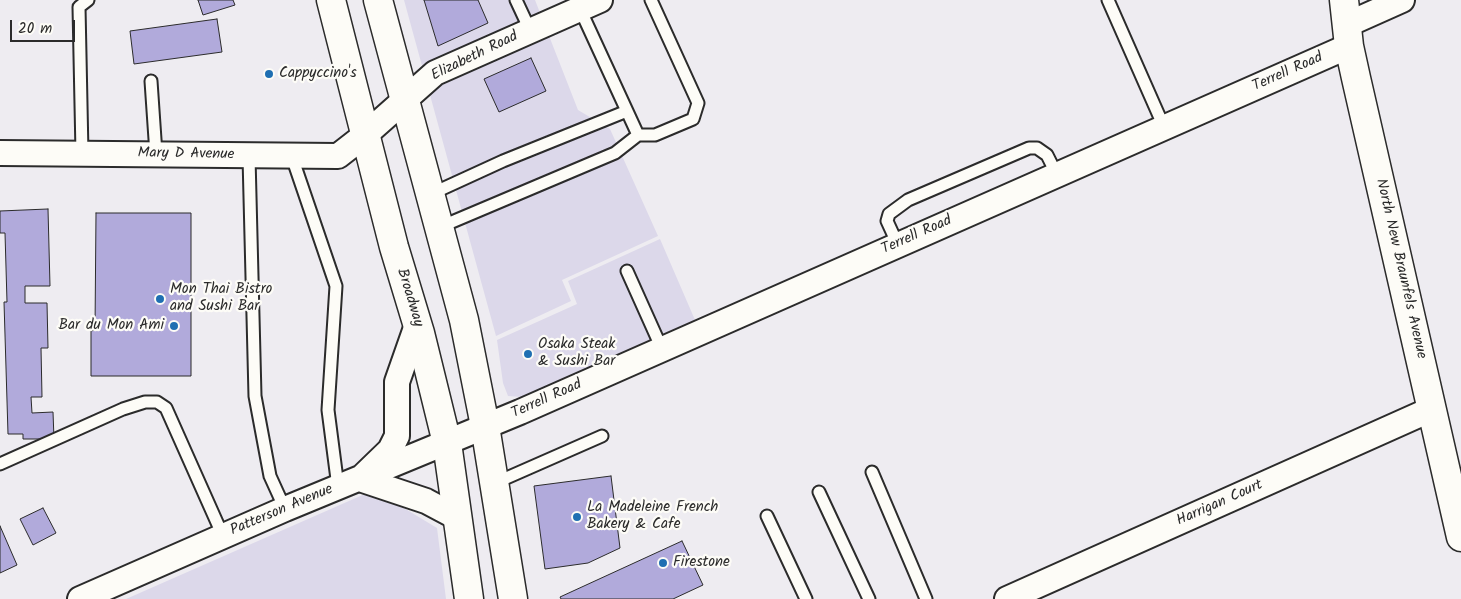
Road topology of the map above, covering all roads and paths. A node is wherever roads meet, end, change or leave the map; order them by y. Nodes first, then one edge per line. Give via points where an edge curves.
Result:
1 (88, 0) edge
2 (331, 0) edge
3 (378, 0) edge
4 (516, 0) edge
5 (651, 0) edge
6 (1108, 0) edge
7 (1402, 0) edge
8 (590, 4) edge
9 (1346, 24) edge
10 (530, 30) junction
11 (151, 81) dead end
12 (406, 99) junction
13 (627, 111) junction
14 (1164, 127) junction
15 (365, 135) junction
16 (638, 135) junction
17 (0, 153) edge
18 (82, 153) junction
19 (156, 154) junction
20 (292, 156) junction
21 (249, 157) junction
22 (1057, 175) junction
23 (430, 194) junction
24 (440, 227) junction
25 (898, 245) junction
26 (627, 272) dead end
27 (417, 325) junction
28 (662, 349) junction
29 (1432, 408) junction
30 (485, 426) junction
31 (602, 436) dead end
32 (447, 442) junction
33 (0, 464) edge
34 (872, 472) dead end
35 (360, 479) junction
36 (495, 483) junction
37 (338, 487) junction
38 (819, 492) dead end
39 (285, 509) junction
40 (767, 516) dead end
41 (458, 518) junction
42 (223, 536) junction
43 (1461, 538) edge
44 (921, 598) edge
45 (80, 599) edge
46 (469, 599) edge
47 (513, 599) edge
48 (806, 599) edge
49 (869, 599) edge
50 (1007, 599) edge

1 - 18 lane via 79,7
2 - 15 main road, Broadway
3 - 12 main road
4 - 10 lane
5 - 16 lane via 698,103 693,119 655,135
6 - 14 lane
7 - 9 street, Terrell Road
8 - 10 street, Elizabeth Road
8 - 13 lane
9 - 14 street, Terrell Road
9 - 29 main road, North New Braunfels Avenue
10 - 12 street, Elizabeth Road via 435,73
11 - 19 lane
12 - 15 street, Elizabeth Road
12 - 23 main road
13 - 16 lane
13 - 23 lane
14 - 22 street, Terrell Road
15 - 20 street, Mary D Avenue via 338,156
15 - 27 main road, Broadway
16 - 24 lane via 615,153
17 - 18 street, Mary D Avenue
18 - 19 street, Mary D Avenue
19 - 21 street, Mary D Avenue
20 - 21 street, Mary D Avenue
20 - 37 lane via 336,286 328,410
21 - 39 lane via 254,396 270,476
22 - 25 street, Terrell Road
22 - 25 lane via 1047,155 1038,148 1029,148 908,200 889,214 887,221
23 - 24 main road
24 - 30 main road via 464,320
25 - 28 street, Terrell Road
26 - 28 lane
27 - 32 main road, Broadway
27 - 35 street via 397,382 397,436 390,450
28 - 30 street, Terrell Road
29 - 43 main road, North New Braunfels Avenue
29 - 50 street, Harrigan Court
30 - 32 street, Patterson Avenue
30 - 36 main road
31 - 36 lane
32 - 35 street, Patterson Avenue
32 - 41 main road, Broadway
33 - 42 lane via 123,408 157,402 166,408
34 - 44 lane
35 - 37 street, Patterson Avenue
35 - 41 street via 426,501
36 - 47 main road
37 - 39 street, Patterson Avenue
38 - 49 lane
39 - 42 street, Patterson Avenue
40 - 48 lane
41 - 46 main road, Broadway
42 - 45 street, Patterson Avenue

